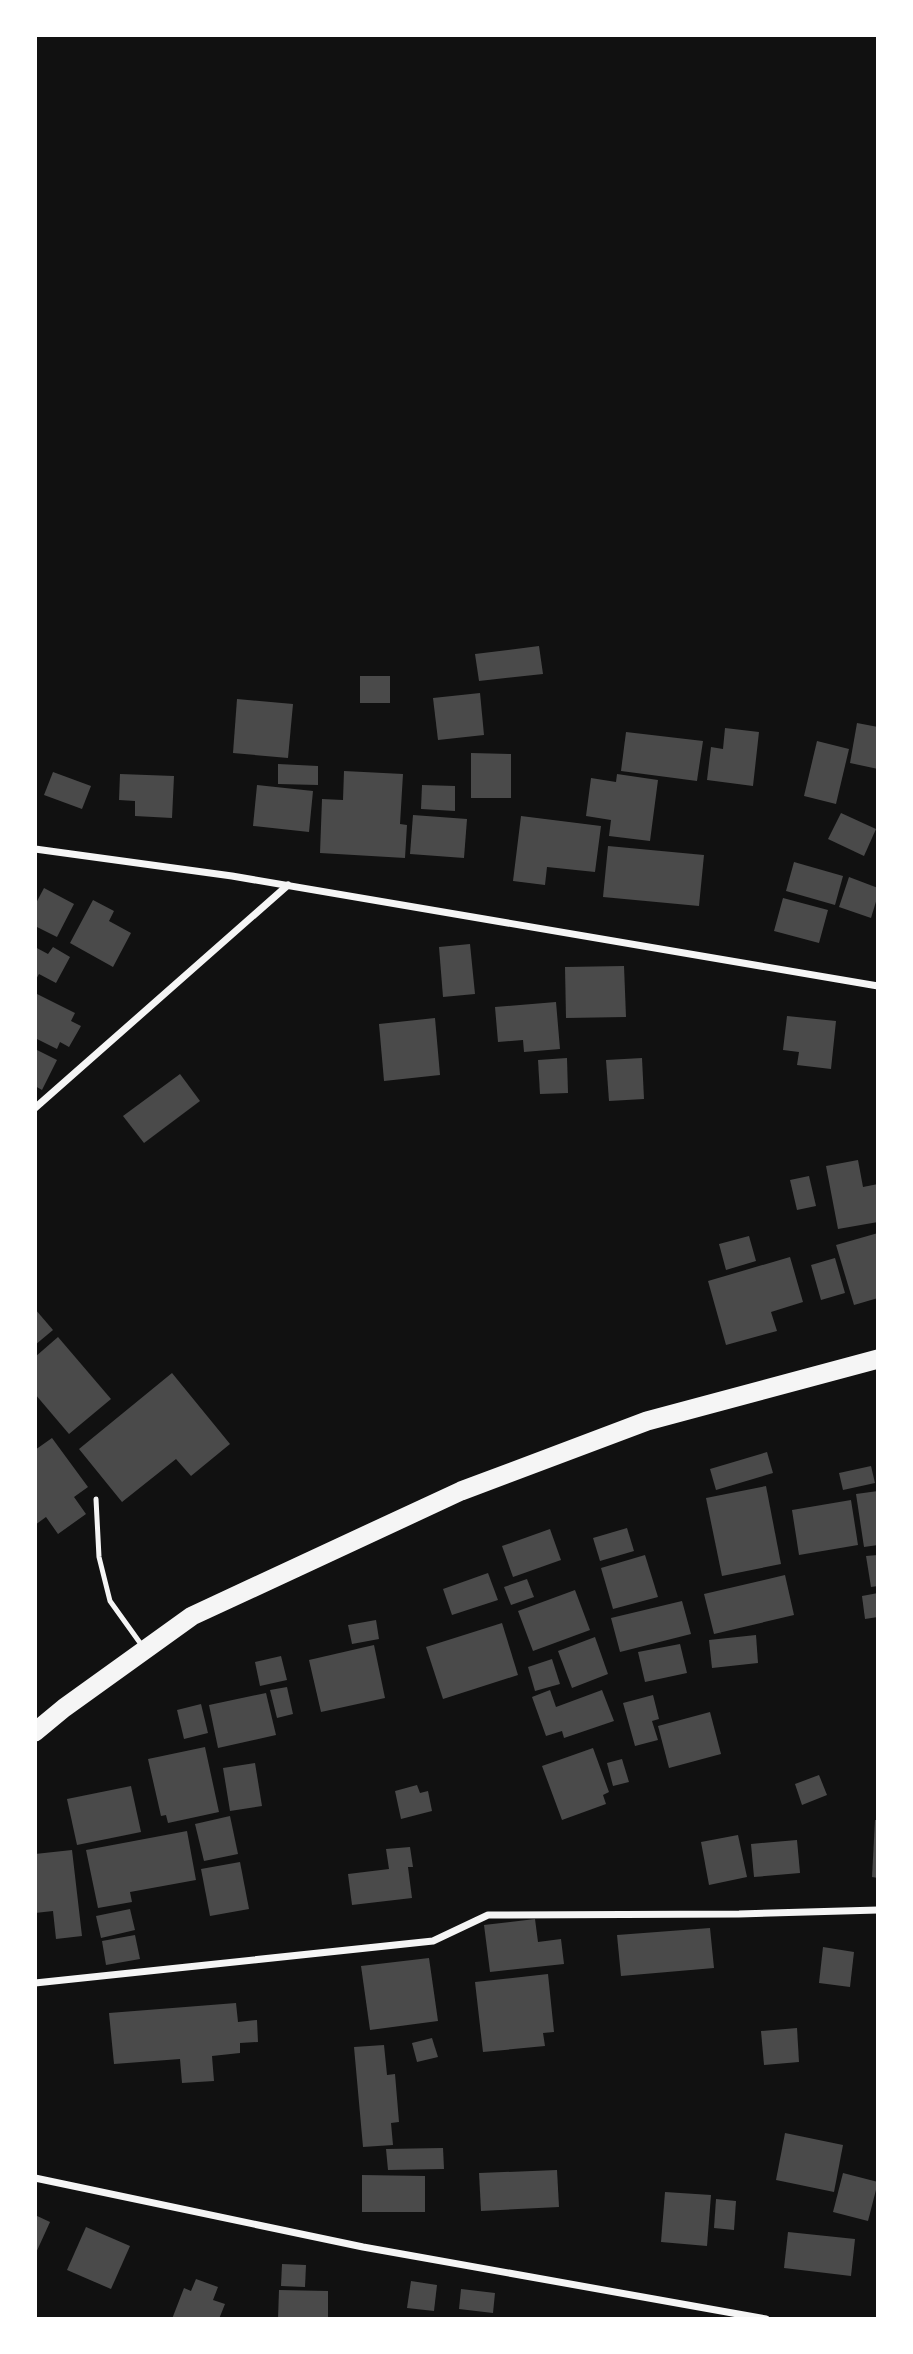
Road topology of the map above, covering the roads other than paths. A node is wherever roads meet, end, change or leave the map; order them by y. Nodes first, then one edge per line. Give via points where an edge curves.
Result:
1 (35, 849) edge
2 (288, 886) junction
3 (878, 986) edge
4 (35, 1108) edge
5 (878, 1359) edge
6 (96, 1499) dead end
7 (145, 1650) junction
8 (35, 1732) edge
9 (878, 1910) edge
10 (35, 1983) edge
11 (35, 2178) edge
12 (766, 2319) edge

1 - 2 street
2 - 3 street
2 - 4 street
5 - 7 highway via 647,1421 461,1492 192,1616
6 - 7 lane via 99,1558 110,1601
7 - 8 highway
9 - 10 street via 488,1915 433,1941
11 - 12 street via 363,2247

